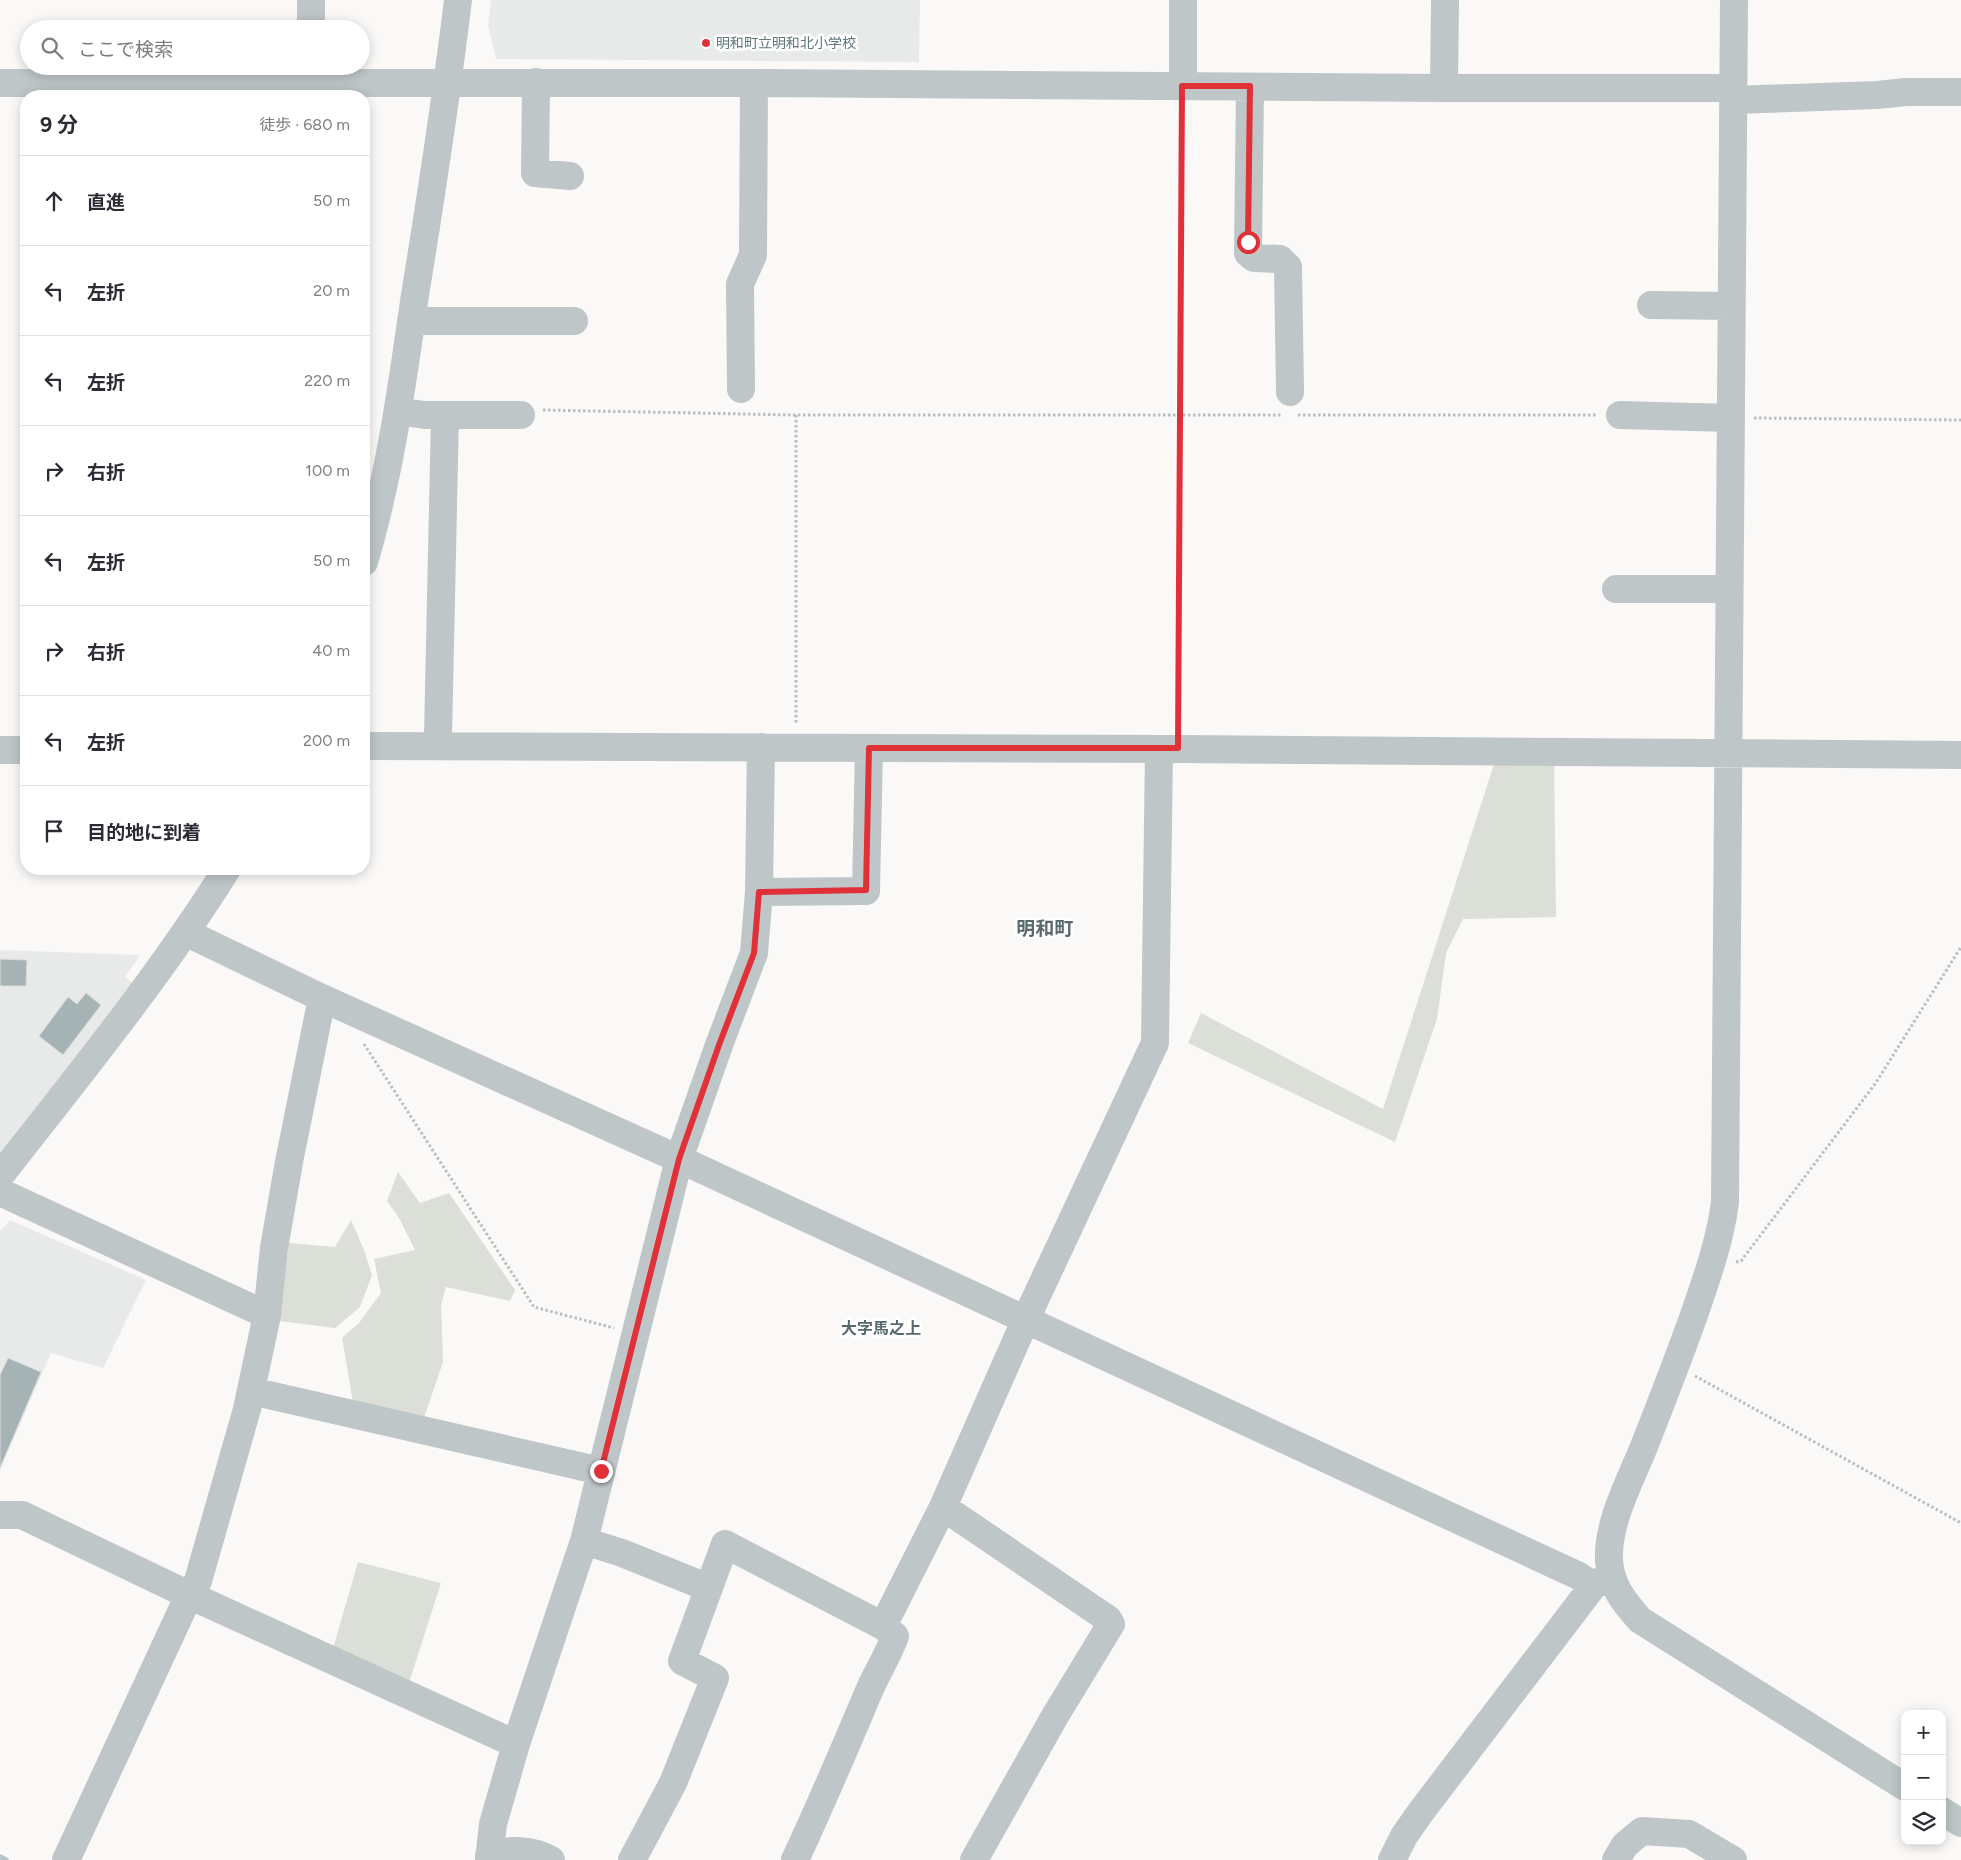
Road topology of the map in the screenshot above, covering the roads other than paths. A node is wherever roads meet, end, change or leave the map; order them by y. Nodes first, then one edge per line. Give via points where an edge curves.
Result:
1 (311, 0) edge
2 (458, 0) edge
3 (1183, 0) edge
4 (1445, 0) edge
5 (1734, 0) edge
6 (311, 20) edge
7 (308, 82) edge
8 (448, 82) junction
9 (536, 82) junction
10 (0, 83) edge
11 (754, 83) junction
12 (1182, 86) junction
13 (1250, 86) junction
14 (1444, 88) junction
15 (1961, 92) edge
16 (1733, 94) junction
17 (570, 176) dead end
18 (1651, 304) dead end
19 (1731, 306) junction
20 (412, 321) junction
21 (574, 322) dead end
22 (741, 389) dead end
23 (1290, 392) dead end
24 (398, 410) junction
25 (445, 415) junction
26 (521, 415) road end
27 (1620, 415) road end
28 (1730, 418) junction
29 (370, 539) edge
30 (1616, 589) dead end
31 (1729, 590) junction
32 (438, 736) dead end
33 (370, 746) edge
34 (761, 747) junction
35 (869, 748) junction
36 (1168, 749) junction
37 (0, 750) edge
38 (20, 750) edge
39 (1728, 753) junction
40 (1961, 755) edge
41 (223, 875) edge
42 (759, 892) junction
43 (187, 933) junction
44 (322, 998) junction
45 (679, 1159) junction
46 (0, 1176) edge
47 (0, 1192) edge
48 (267, 1315) junction
49 (1025, 1321) junction
50 (251, 1390) junction
51 (601, 1471) junction
52 (943, 1507) junction
53 (0, 1515) edge
54 (584, 1541) junction
55 (1602, 1581) junction
56 (709, 1588) junction
57 (189, 1595) junction
58 (883, 1626) junction
59 (516, 1744) junction
60 (1901, 1785) edge
61 (1946, 1814) edge
62 (1961, 1823) edge
63 (489, 1858) edge
64 (66, 1860) edge
65 (551, 1860) edge
66 (632, 1860) edge
67 (795, 1860) edge
68 (974, 1860) edge
69 (1392, 1860) edge
70 (1616, 1860) edge
71 (1732, 1860) edge

1 - 6 street
2 - 8 street
3 - 12 street
4 - 14 street
5 - 16 street
7 - 8 street
7 - 10 street
8 - 9 street
8 - 20 street
9 - 11 street
9 - 17 street via 535,173
11 - 12 street
11 - 22 street via 753,255 740,284
12 - 13 street
13 - 14 street
13 - 23 street via 1248,253 1254,258 1280,259 1288,267
14 - 16 street
15 - 16 street
16 - 19 street
18 - 19 street
19 - 28 street
20 - 21 street
20 - 24 street
24 - 25 street
24 - 29 street
25 - 26 street
25 - 32 street
27 - 28 street
28 - 31 street
30 - 31 street
31 - 39 street
33 - 34 street
34 - 35 street
34 - 42 street
35 - 36 street
35 - 42 street via 866,890
36 - 39 street
36 - 49 street via 1155,1043
37 - 38 street
39 - 40 street
39 - 55 street via 1725,1202 1722,1226 1675,1365 1613,1528
41 - 43 street
42 - 45 street via 754,953
43 - 44 street
43 - 46 street
44 - 45 street
44 - 48 street via 279,1219
45 - 49 street
45 - 51 street
47 - 48 street
48 - 50 street
49 - 52 street
49 - 55 street via 1579,1576
50 - 51 street
50 - 57 street via 198,1581
51 - 54 street
52 - 58 street
52 - 68 street via 1111,1624 1054,1716
53 - 57 street via 22,1515
54 - 56 street
54 - 59 street
55 - 60 street via 1617,1591 1640,1620 1655,1631
55 - 69 street via 1420,1813
56 - 58 street via 726,1544
56 - 66 street via 682,1661 715,1678 673,1783
57 - 59 street
57 - 64 street
58 - 67 street via 895,1636 889,1655 870,1688
59 - 63 street via 492,1824
61 - 62 street
63 - 65 street via 507,1850
70 - 71 street via 1626,1845 1642,1831 1690,1834

